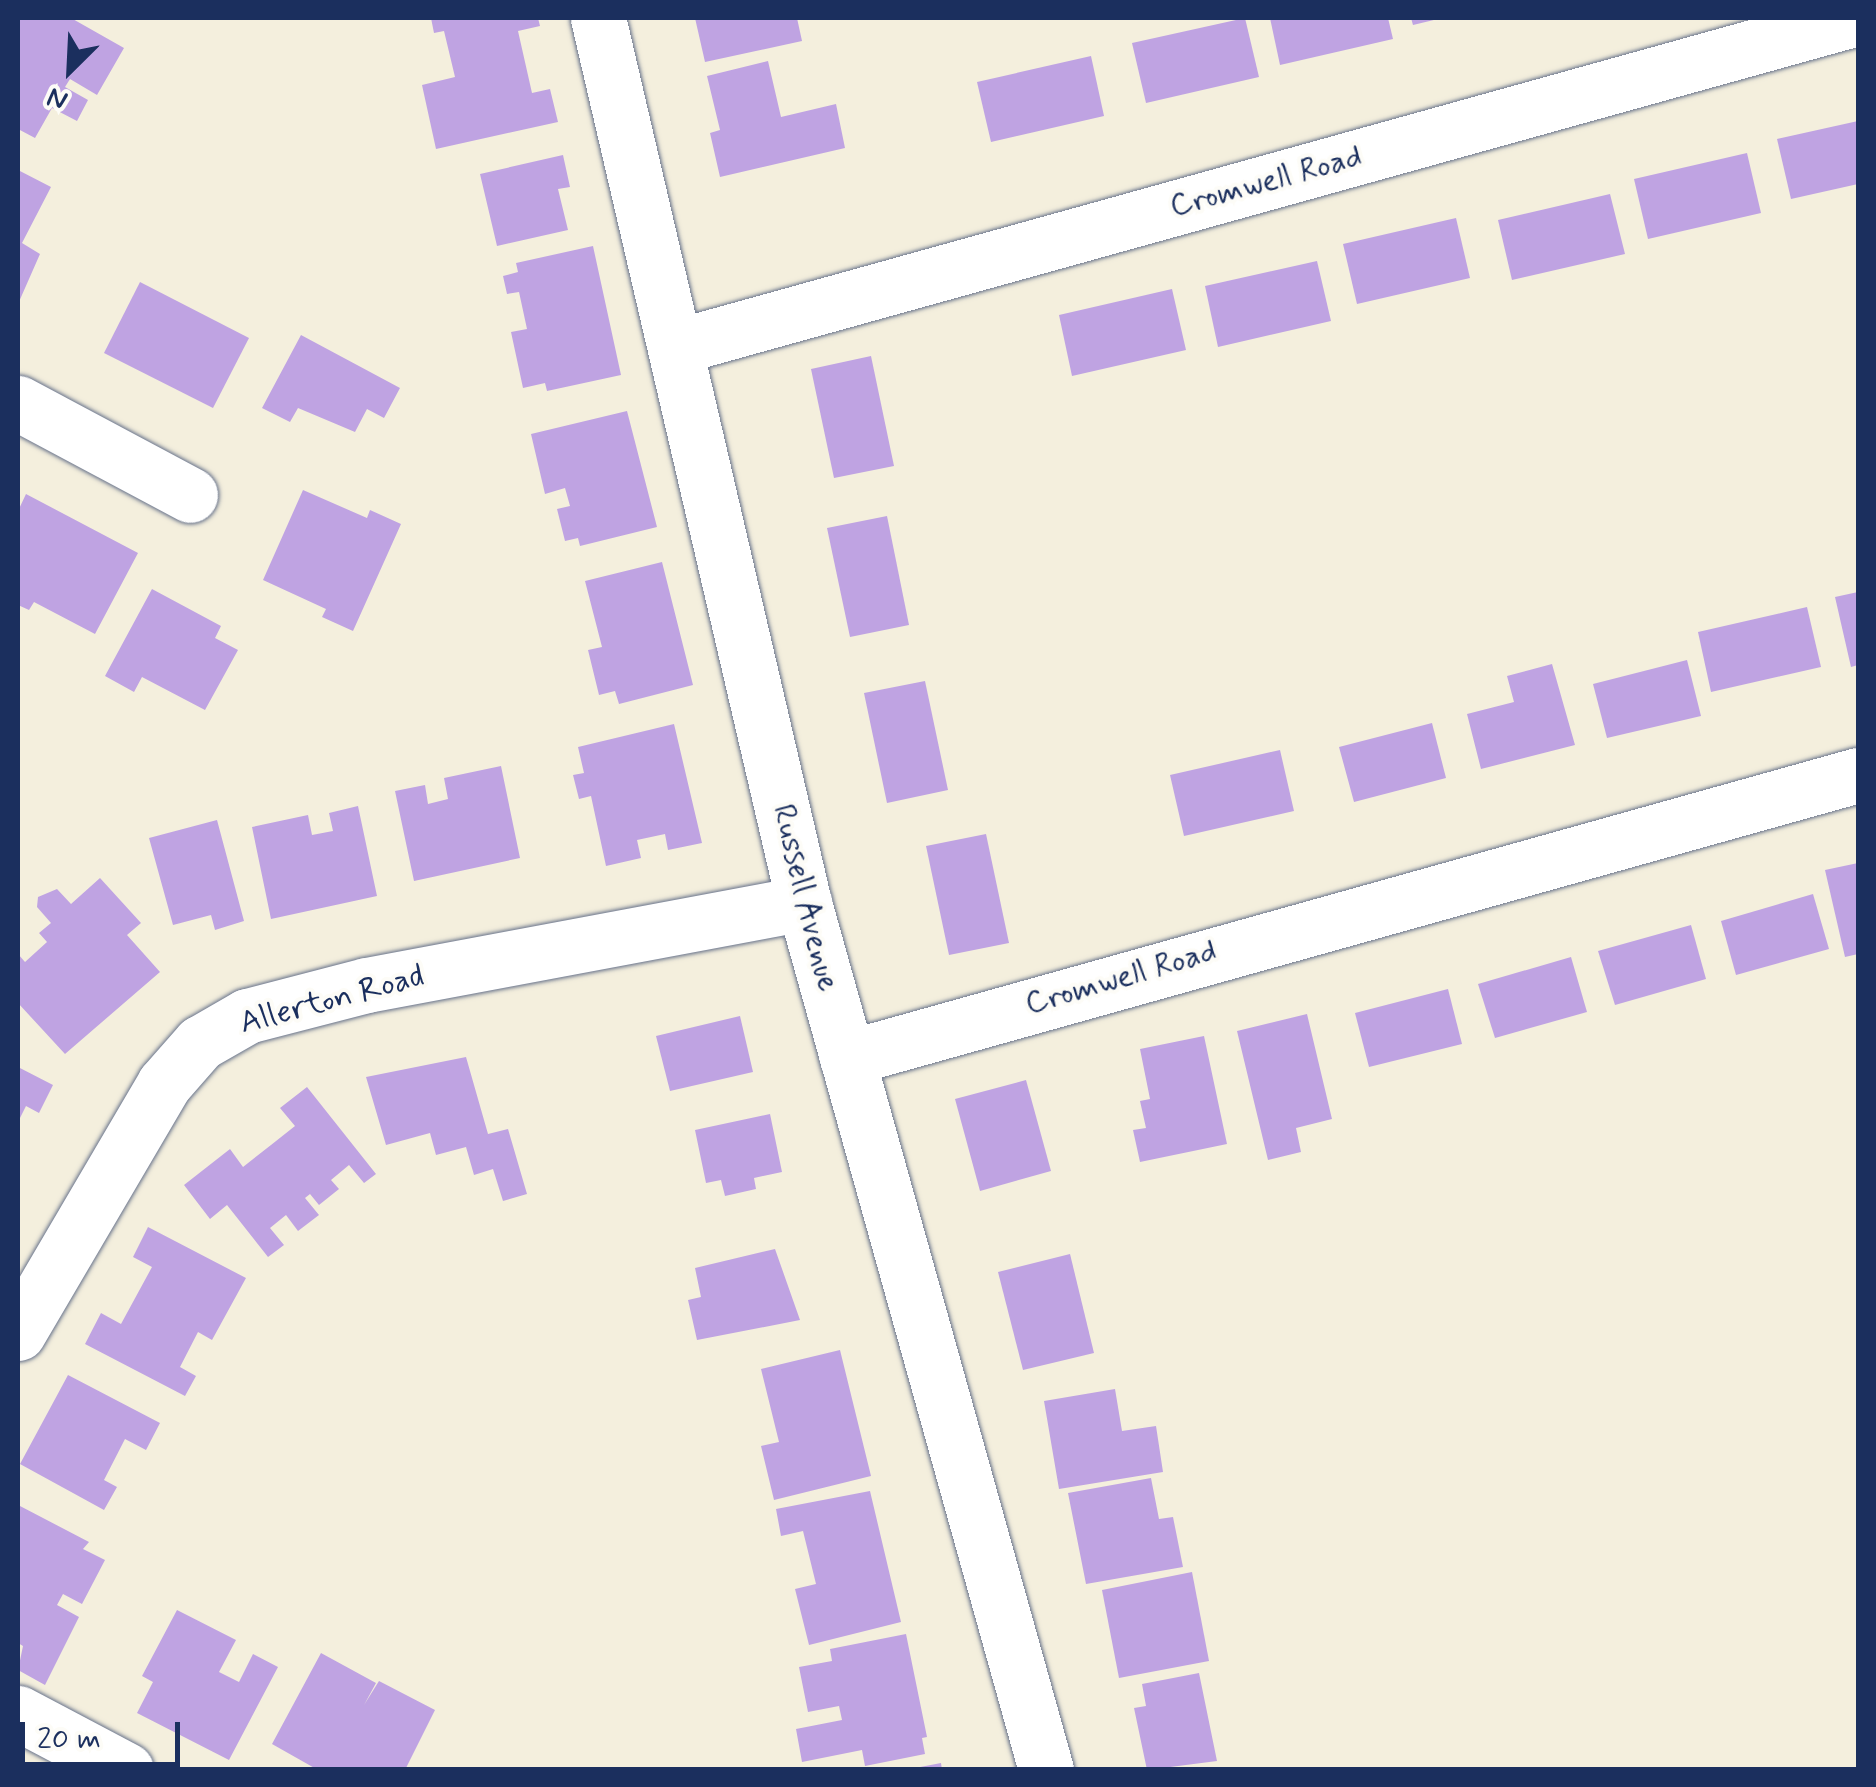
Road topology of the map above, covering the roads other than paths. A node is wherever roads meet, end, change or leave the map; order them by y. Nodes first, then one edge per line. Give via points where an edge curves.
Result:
1 (598, 18) edge
2 (1857, 18) edge
3 (674, 346) junction
4 (18, 403) edge
5 (190, 496) dead end
6 (1858, 775) edge
7 (804, 903) junction
8 (847, 1058) junction
9 (18, 1332) edge
10 (18, 1713) edge
11 (126, 1770) edge
12 (1046, 1770) edge

1 - 3 street, Russell Avenue
2 - 3 street, Cromwell Road
3 - 7 street, Russell Avenue
4 - 5 street
6 - 8 street, Cromwell Road
7 - 8 street, Russell Avenue
7 - 9 street, Allerton Road via 367,984 247,1016 200,1043 164,1084
8 - 12 street, Russell Avenue
10 - 11 street

